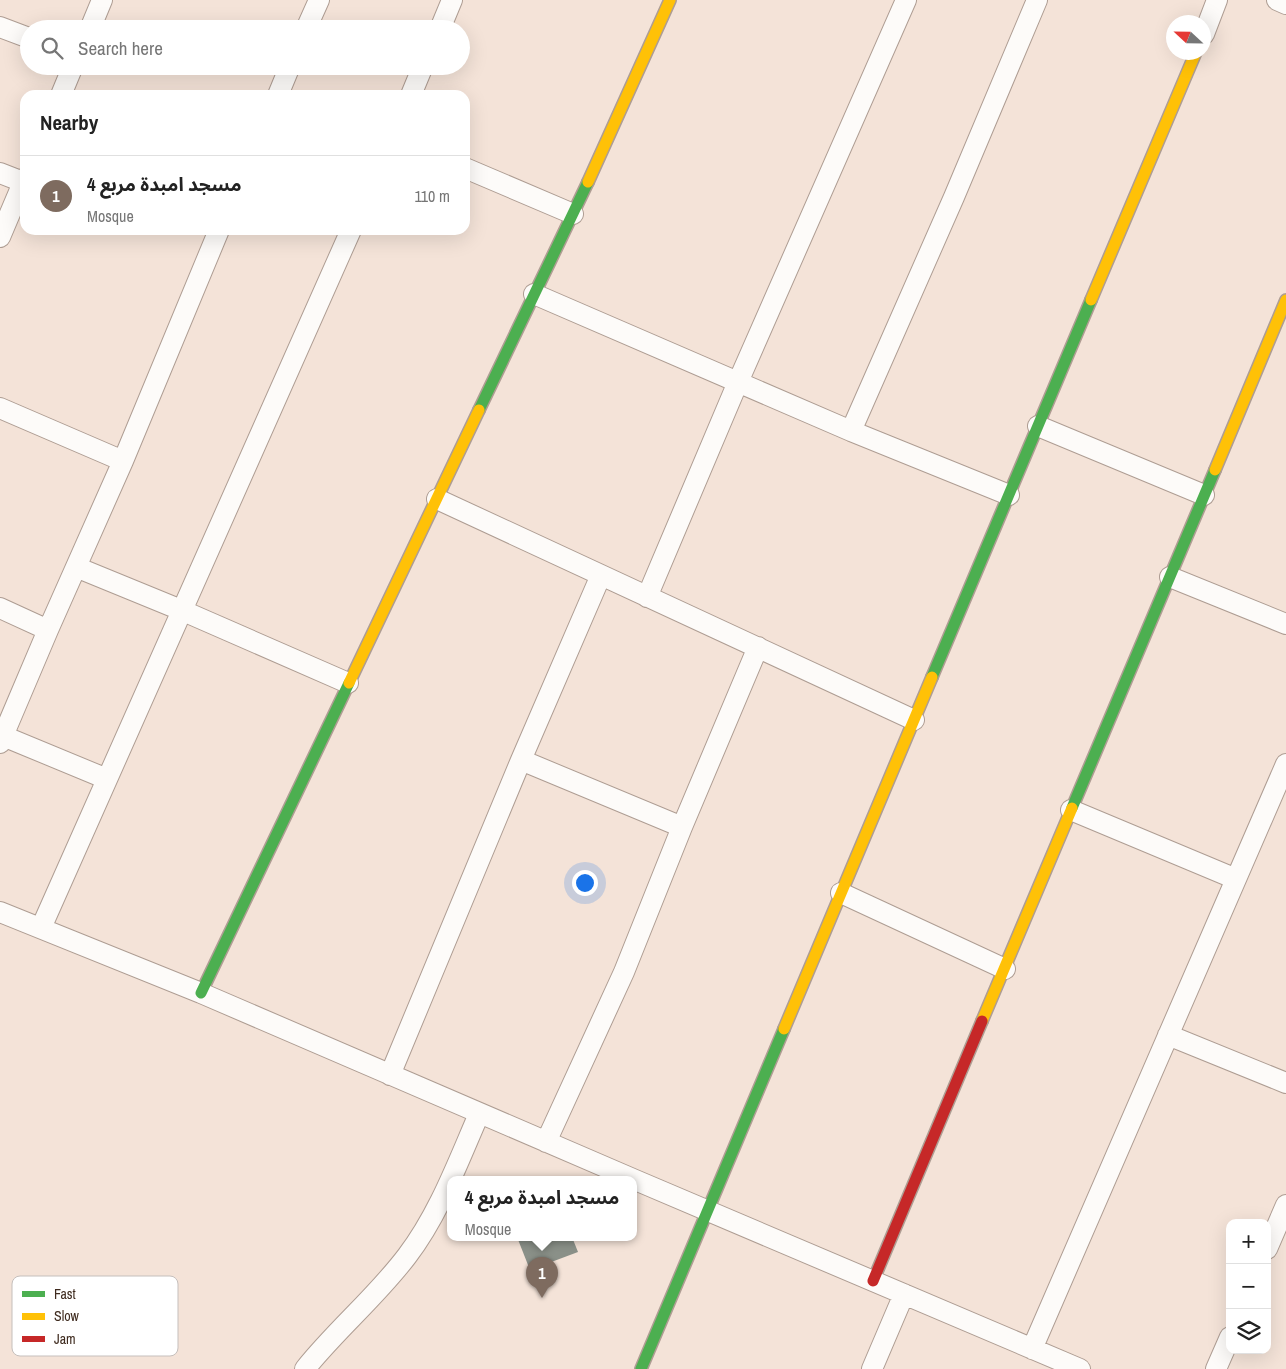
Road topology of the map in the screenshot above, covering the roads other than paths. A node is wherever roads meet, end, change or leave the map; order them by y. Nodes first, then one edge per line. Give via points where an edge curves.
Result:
1 (102, 0) edge
2 (319, 0) edge
3 (452, 0) edge
4 (670, 0) edge
5 (906, 0) edge
6 (1037, 0) edge
7 (1218, 0) edge
8 (1276, 0) edge
9 (1286, 4) edge
10 (1211, 17) edge
11 (94, 20) edge
12 (310, 20) edge
13 (444, 20) edge
14 (0, 27) edge
15 (20, 35) edge
16 (1193, 60) edge
17 (69, 75) edge
18 (286, 75) edge
19 (419, 75) edge
20 (63, 90) edge
21 (280, 90) edge
22 (413, 90) edge
23 (470, 170) edge
24 (0, 172) edge
25 (20, 179) edge
26 (20, 189) edge
27 (573, 214) junction
28 (217, 235) edge
29 (349, 235) edge
30 (0, 236) edge
31 (534, 294) junction
32 (1286, 300) edge
33 (738, 382) junction
34 (0, 408) edge
35 (1038, 426) junction
36 (851, 431) junction
37 (123, 461) junction
38 (1009, 495) junction
39 (1204, 495) junction
40 (437, 499) junction
41 (76, 567) junction
42 (602, 575) junction
43 (1170, 577) junction
44 (647, 597) junction
45 (0, 608) edge
46 (182, 610) junction
47 (1286, 624) edge
48 (48, 630) junction
49 (758, 647) junction
50 (348, 684) junction
51 (914, 720) junction
52 (2, 740) edge
53 (521, 760) junction
54 (1286, 764) edge
55 (107, 778) junction
56 (1071, 810) junction
57 (682, 827) junction
58 (1236, 879) junction
59 (841, 893) junction
60 (0, 912) edge
61 (41, 928) junction
62 (1005, 969) junction
63 (201, 993) junction
64 (1168, 1035) junction
65 (390, 1075) junction
66 (1286, 1083) edge
67 (479, 1114) junction
68 (546, 1142) junction
69 (451, 1176) edge
70 (626, 1176) edge
71 (637, 1181) edge
72 (447, 1185) edge
73 (1286, 1205) edge
74 (707, 1211) junction
75 (1271, 1240) edge
76 (873, 1281) junction
77 (904, 1294) junction
78 (1226, 1346) edge
79 (1032, 1349) junction
80 (1069, 1367) edge
81 (305, 1369) edge
82 (641, 1369) edge
83 (872, 1369) edge
84 (1216, 1369) edge

1 - 11 street
2 - 12 street
3 - 13 street
4 - 27 street
5 - 33 street
6 - 36 street
7 - 10 street
8 - 9 street
14 - 15 street
16 - 35 street
17 - 20 street
18 - 21 street
19 - 22 street
23 - 27 street
24 - 25 street
26 - 30 street
27 - 31 street
28 - 37 street
29 - 46 street
31 - 33 street
31 - 40 street
32 - 39 street
33 - 36 street
33 - 44 street
34 - 37 street
35 - 38 street
35 - 39 street
36 - 38 street
37 - 41 street
38 - 51 street
39 - 43 street
40 - 42 street
40 - 50 street
41 - 46 street
41 - 48 street
42 - 44 street
42 - 53 street
43 - 47 street
43 - 56 street
44 - 49 street
45 - 48 street
46 - 50 street
46 - 55 street
48 - 52 street
49 - 51 street
49 - 57 street
50 - 63 street
51 - 59 street
52 - 55 street
53 - 57 street
53 - 65 street
54 - 58 street
55 - 61 street
56 - 58 street
56 - 62 street
57 - 68 street via 624,972
58 - 64 street
59 - 62 street
59 - 74 street
60 - 61 street
61 - 63 street
62 - 76 street
63 - 65 street
64 - 66 street
64 - 79 street
65 - 67 street
67 - 68 street
67 - 69 street
68 - 70 street
71 - 74 street
72 - 81 street via 430,1221 408,1255
73 - 75 street
74 - 76 street
74 - 82 street
76 - 77 street
77 - 79 street
77 - 83 street
78 - 84 street
79 - 80 street

